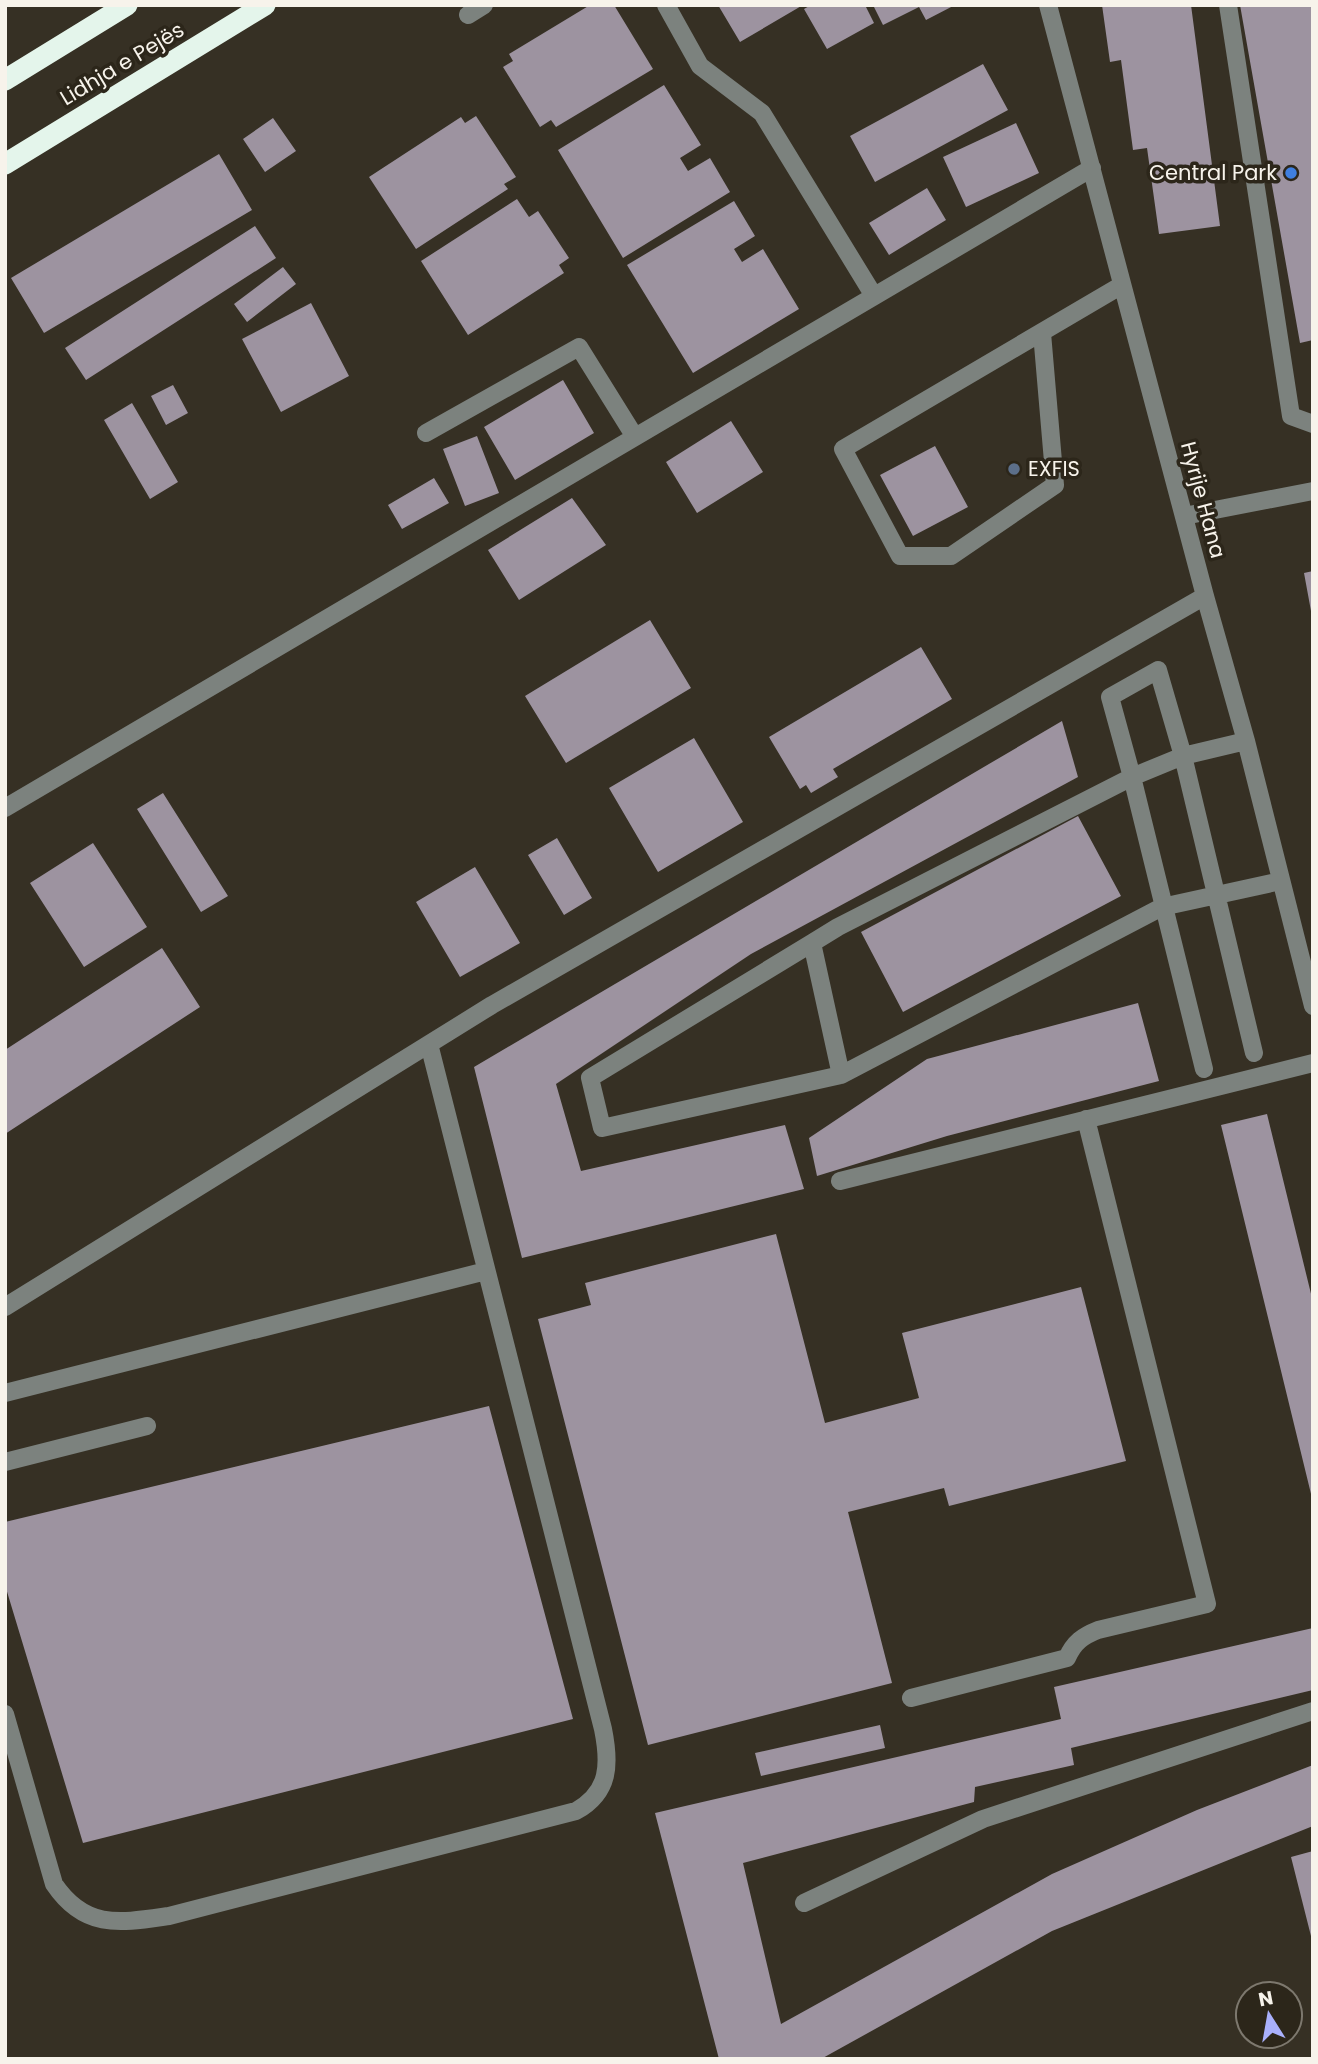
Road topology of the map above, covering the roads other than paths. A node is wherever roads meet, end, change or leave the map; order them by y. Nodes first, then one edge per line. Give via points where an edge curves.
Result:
1 (127, 5) edge
2 (265, 5) edge
3 (484, 5) edge
4 (666, 5) edge
5 (1048, 5) edge
6 (1228, 5) edge
7 (468, 15) dead end
8 (5, 80) edge
9 (5, 164) edge
10 (1092, 167) junction
11 (1122, 285) junction
12 (874, 296) junction
13 (1042, 333) junction
14 (1313, 424) edge
15 (426, 433) dead end
16 (635, 437) junction
17 (1313, 491) edge
18 (1184, 516) junction
19 (1205, 596) junction
20 (1246, 741) junction
21 (1183, 755) junction
22 (1132, 777) junction
23 (5, 808) edge
24 (1281, 881) junction
25 (1215, 895) junction
26 (1162, 907) junction
27 (812, 943) junction
28 (1313, 1006) edge
29 (429, 1044) junction
30 (1254, 1053) dead end
31 (1313, 1063) edge
32 (1203, 1069) dead end
33 (841, 1075) junction
34 (1086, 1119) junction
35 (840, 1181) dead end
36 (486, 1271) junction
37 (5, 1307) edge
38 (5, 1393) edge
39 (147, 1426) dead end
40 (5, 1462) edge
41 (911, 1698) dead end
42 (1313, 1711) edge
43 (5, 1714) edge
44 (804, 1903) dead end

1 - 8 highway
2 - 9 highway, Lidhja e Pejës
3 - 7 street
4 - 12 street via 700,66 762,113
5 - 10 street, Hyrije Hana
6 - 14 street via 1291,416
10 - 11 street, Hyrije Hana
10 - 12 street
11 - 13 street
11 - 18 street, Hyrije Hana
12 - 16 street
13 - 13 street via 843,449 900,556 951,556 1055,485
15 - 16 street via 579,347
16 - 23 street
17 - 18 street
18 - 19 street, Hyrije Hana
19 - 20 street, Hyrije Hana
19 - 29 street
20 - 21 street
20 - 24 street, Hyrije Hana
21 - 22 street
21 - 22 street via 1158,670 1110,697
21 - 25 street
22 - 26 street
22 - 27 street
24 - 25 street
24 - 28 street, Hyrije Hana
25 - 26 street
25 - 30 street
26 - 32 street
26 - 33 street
27 - 33 street
27 - 33 street via 590,1078 602,1128
29 - 36 street
29 - 37 street
31 - 34 street
34 - 35 street
34 - 41 street via 1207,1604 1098,1630 1083,1636 1067,1658
36 - 38 street
36 - 43 street via 608,1754 600,1790 590,1803 576,1811 169,1916 108,1923 84,1915 65,1901 54,1884
39 - 40 street
42 - 44 street via 983,1819

